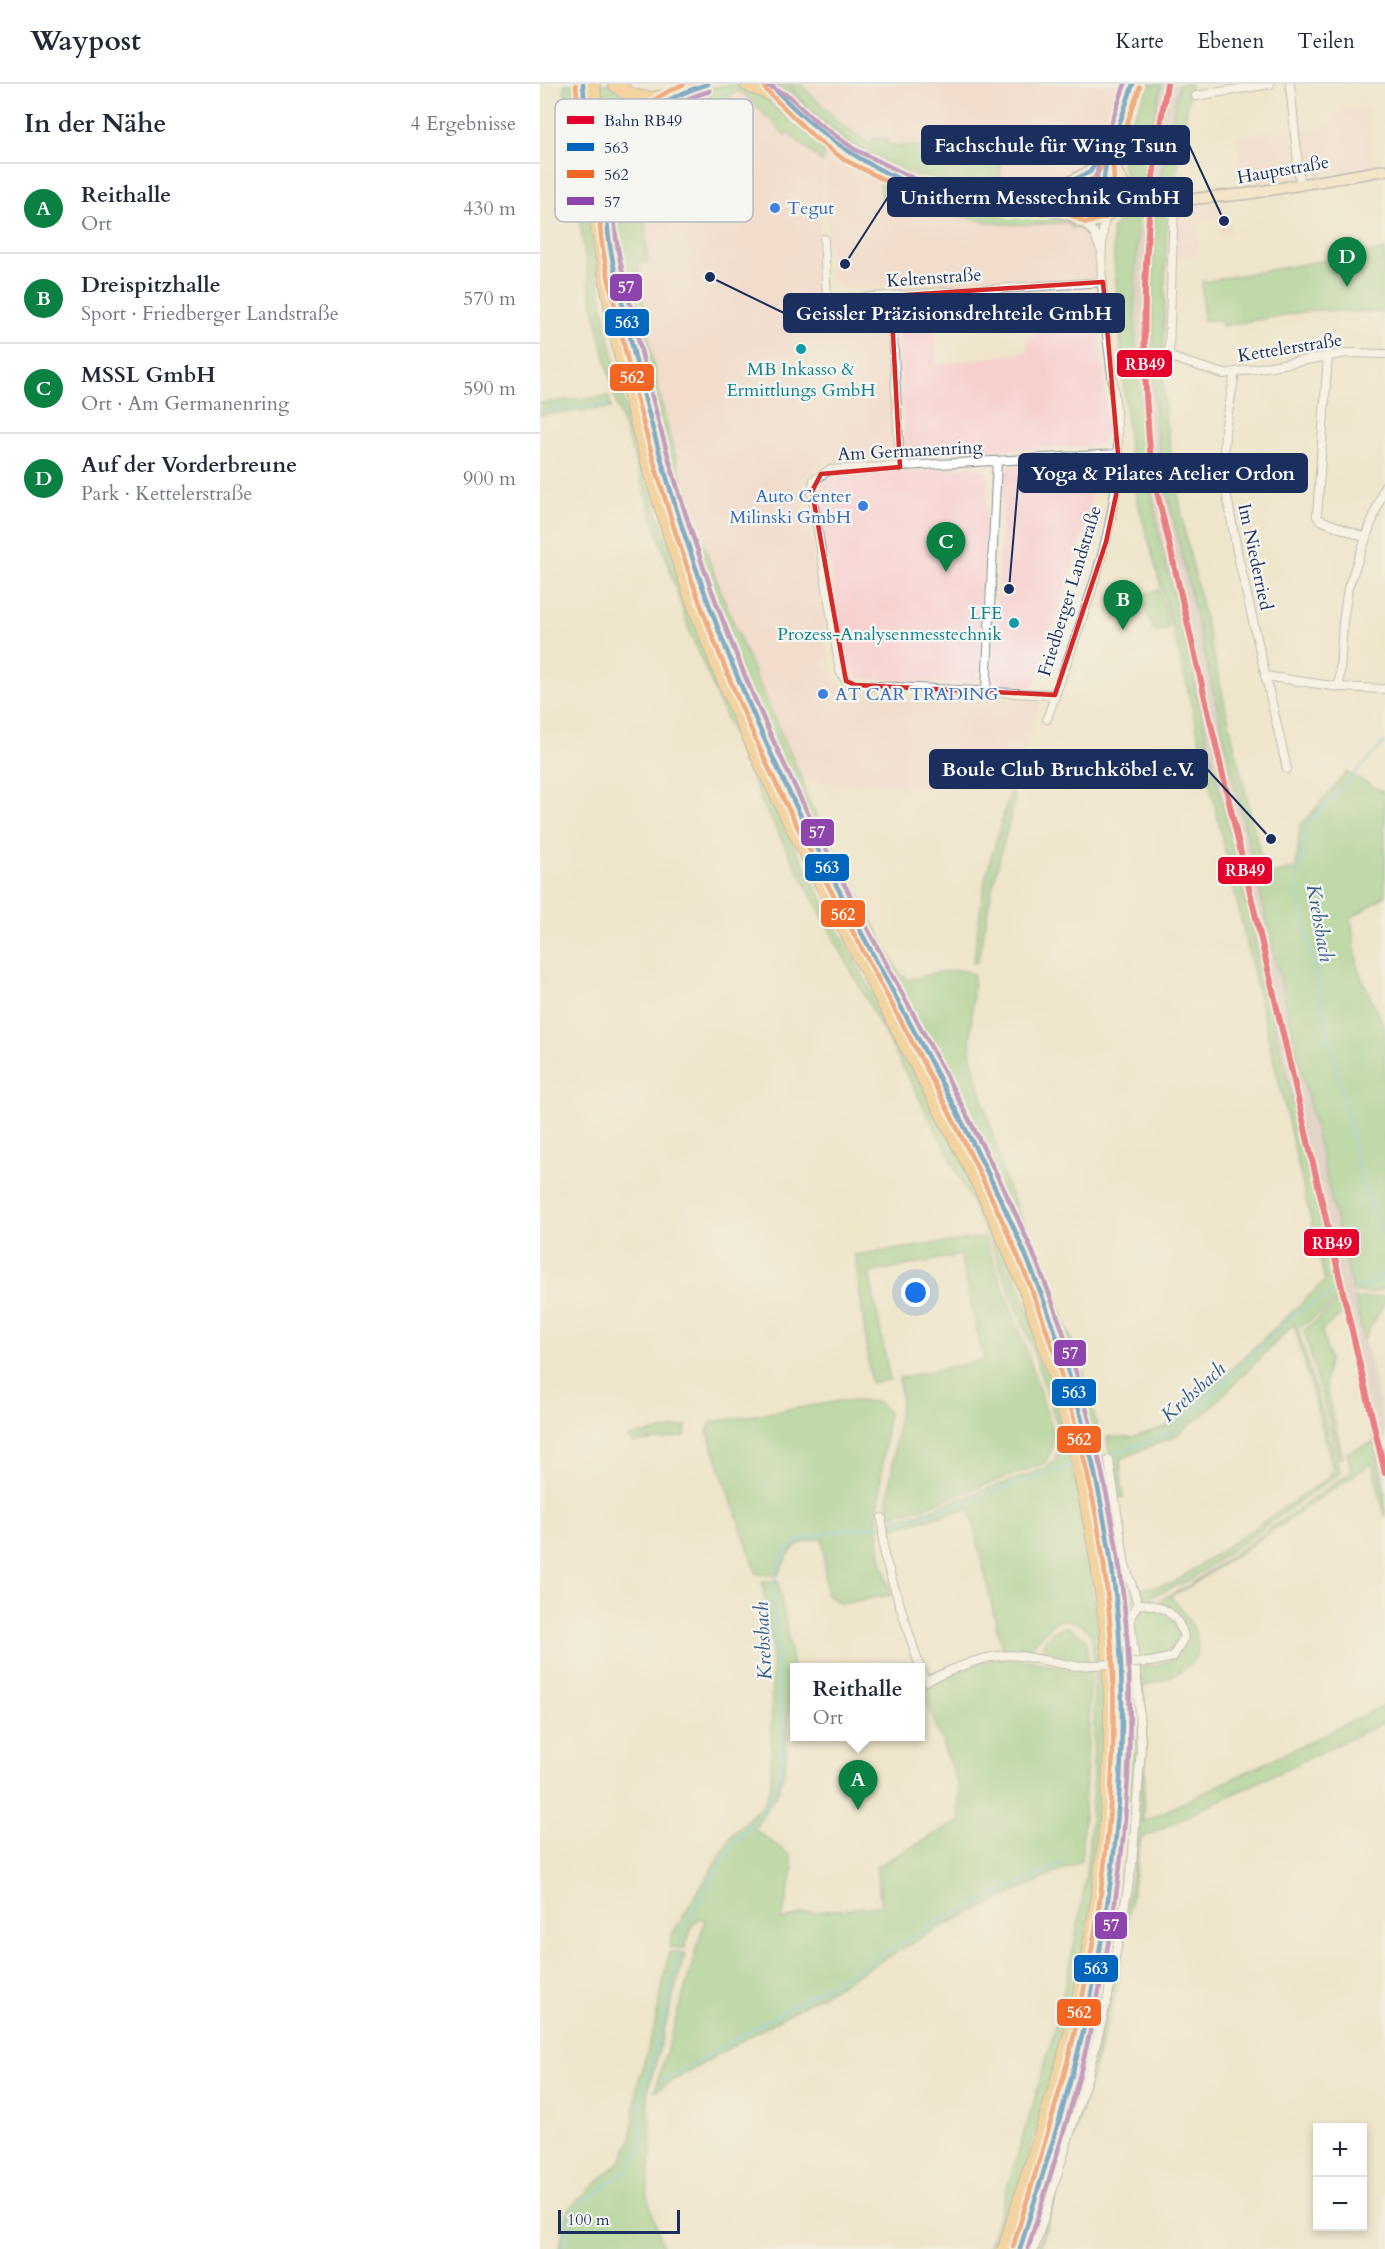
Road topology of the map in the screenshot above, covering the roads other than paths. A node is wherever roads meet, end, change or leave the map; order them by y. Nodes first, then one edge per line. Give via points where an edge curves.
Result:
1 (583, 84) edge
2 (593, 84) edge
3 (615, 84) edge
4 (708, 84) edge
5 (747, 84) edge
6 (1133, 84) edge
7 (1270, 84) edge
8 (1290, 84) edge
9 (689, 87) edge
10 (766, 87) edge
11 (1196, 96) dead end
12 (585, 99) edge
13 (594, 99) edge
14 (672, 99) edge
15 (1114, 134) junction
16 (1385, 170) edge
17 (1085, 175) junction
18 (1300, 184) junction
19 (1107, 187) junction
20 (1065, 190) junction
21 (1148, 202) junction
22 (1174, 202) junction
23 (983, 203) junction
24 (1106, 205) junction
25 (1067, 210) junction
26 (1104, 218) junction
27 (598, 222) edge
28 (609, 222) edge
29 (1084, 223) junction
30 (824, 239) dead end
31 (1101, 256) junction
32 (1103, 282) junction
33 (891, 296) junction
34 (1385, 354) edge
35 (1329, 356) junction
36 (1234, 372) junction
37 (1118, 454) junction
38 (997, 461) junction
39 (900, 467) junction
40 (1385, 485) edge
41 (1366, 538) junction
42 (1266, 676) junction
43 (1339, 687) junction
44 (1385, 689) edge
45 (986, 692) junction
46 (1055, 695) junction
47 (1047, 719) dead end
48 (1287, 769) dead end
49 (1082, 1448) junction
50 (1108, 1460) dead end
51 (1088, 1474) junction
52 (882, 1518) dead end
53 (1138, 1604) junction
54 (919, 1663) edge
55 (925, 1681) edge
56 (1005, 2249) edge
57 (1020, 2249) edge
58 (1034, 2249) edge

1 - 12 highway
2 - 13 highway
3 - 9 highway via 629,95 645,99 657,99
4 - 9 highway
5 - 10 highway
6 - 15 main road, Friedberger Landstraße
7 - 11 street
8 - 18 street
9 - 14 highway
10 - 23 main road via 831,142 870,167 912,186
15 - 17 main road, Friedberger Landstraße via 1098,162
15 - 19 main road, Friedberger Landstraße via 1104,173
15 - 21 main road via 1114,162 1119,177 1126,188
16 - 18 main road, Hauptstraße
17 - 19 main road via 1094,176
17 - 20 main road, Friedberger Landstraße via 1073,180
18 - 22 main road, Hauptstraße
19 - 21 main road, Hauptstraße via 1122,198
19 - 24 main road, Friedberger Landstraße
20 - 23 main road via 1028,201
20 - 25 main road
21 - 22 main road, Hauptstraße
21 - 26 main road, Hauptstraße via 1122,206
22 - 36 street, Kettelerstraße via 1169,353 1173,358 1224,374
23 - 25 main road
24 - 25 main road via 1100,212 1086,216
24 - 26 street, Friedberger Landstraße
25 - 29 main road, Friedberger Landstraße
26 - 29 main road
26 - 31 street, Friedberger Landstraße
27 - 49 highway via 621,359 660,504 694,603 785,811 999,1228 1038,1322
28 - 49 highway via 646,415 715,627 794,803 1013,1225 1049,1316
29 - 31 street, Friedberger Landstraße via 1098,241
30 - 33 street, Keltenstraße via 827,300
31 - 32 street, Friedberger Landstraße
32 - 33 street, Keltenstraße
32 - 37 street, Friedberger Landstraße
33 - 39 street
34 - 35 street, Kettelerstraße
35 - 36 street, Kettelerstraße
35 - 41 street via 1317,516
36 - 42 street, Im Niederried via 1223,475
37 - 38 street, Am Germanenring
37 - 46 street, Friedberger Landstraße via 1116,495 1106,542
38 - 39 street, Am Germanenring
38 - 45 street, Am Germanenring
39 - 45 street, Am Germanenring via 830,470 814,480 812,490 840,671 846,681 855,685
40 - 41 street
41 - 43 street via 1348,588
42 - 43 street
42 - 48 street, Im Niederried
43 - 44 street
45 - 46 street, Am Germanenring
46 - 47 street, Friedberger Landstraße
49 - 51 highway
50 - 53 street via 1125,1565
51 - 56 highway via 1103,1601 1110,1728 1104,1849 1089,1952 1070,2036
51 - 57 highway via 1117,1597 1122,1728 1114,1850 1099,1953 1080,2041
52 - 54 street via 884,1555
53 - 55 street, bridge via 1152,1604 1170,1612 1181,1626 1184,1637 1173,1657 1076,1666 1005,1656 974,1662
53 - 58 street via 1130,1618 1141,1749 1132,1864 1106,2007

